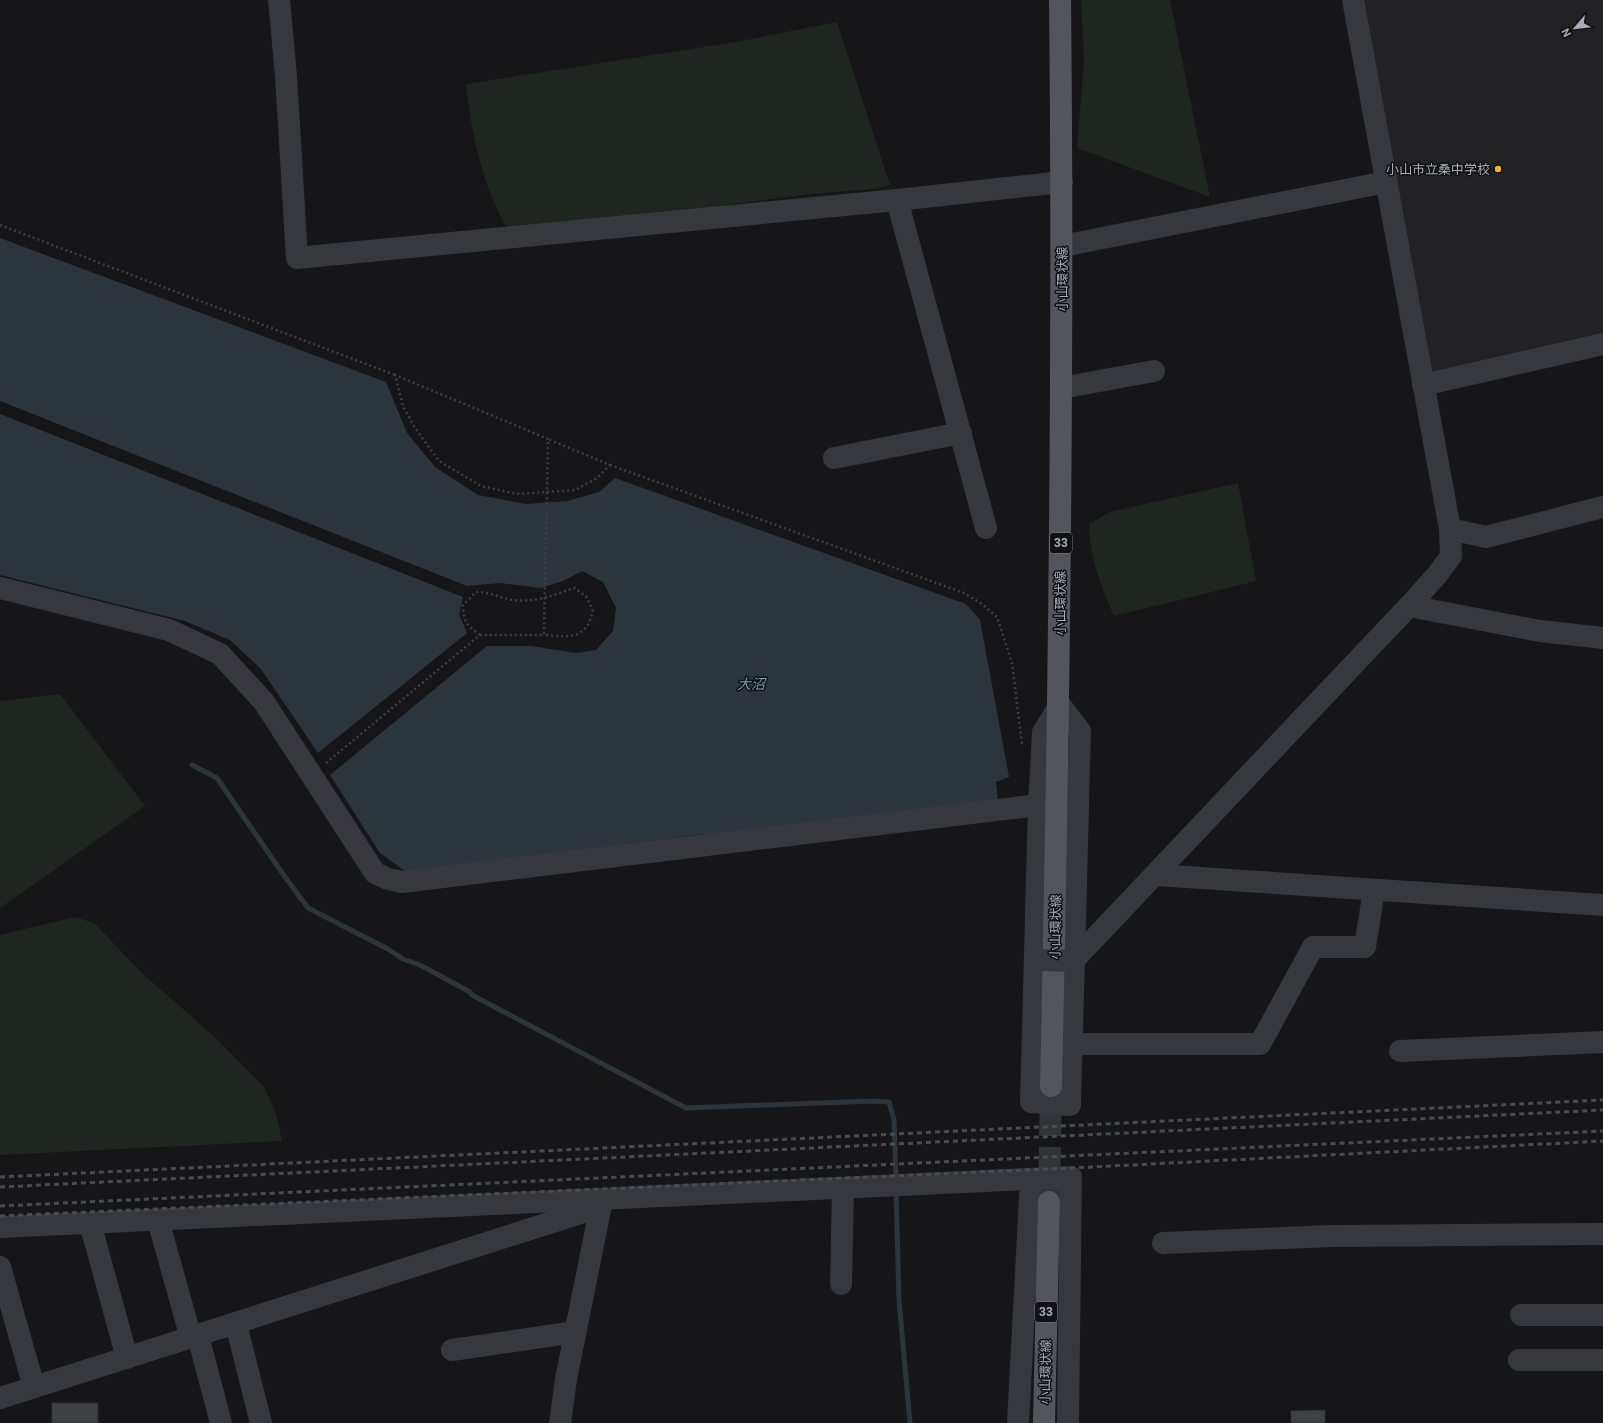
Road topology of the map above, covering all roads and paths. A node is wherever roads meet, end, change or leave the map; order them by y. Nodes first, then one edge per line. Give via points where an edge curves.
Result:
1 (279, 0) edge
2 (1060, 0) edge
3 (1353, 0) edge
4 (1062, 182) junction
5 (1386, 182) junction
6 (897, 200) junction
7 (0, 225) edge
8 (1062, 246) junction
9 (1603, 344) edge
10 (1154, 371) dead end
11 (395, 375) junction
12 (1423, 386) junction
13 (1061, 388) junction
14 (961, 433) junction
15 (548, 439) junction
16 (834, 458) dead end
17 (610, 465) junction
18 (547, 493) junction
19 (1603, 507) edge
20 (986, 528) dead end
21 (1450, 529) junction
22 (0, 588) edge
23 (545, 598) junction
24 (1408, 606) junction
25 (480, 635) junction
26 (544, 635) junction
27 (1603, 638) edge
28 (1060, 705) junction
29 (1023, 748) dead end
30 (311, 775) junction
31 (1039, 805) junction
32 (1156, 875) junction
33 (1374, 890) junction
34 (1603, 906) edge
35 (1036, 960) junction
36 (1073, 961) junction
37 (1603, 1042) edge
38 (1072, 1044) junction
39 (1400, 1051) dead end
40 (1052, 1086) tunnel mouth
41 (1031, 1179) junction
42 (843, 1189) junction
43 (602, 1200) junction
44 (1048, 1202) tunnel mouth
45 (158, 1220) junction
46 (90, 1223) junction
47 (0, 1227) edge
48 (1603, 1234) edge
49 (1163, 1243) dead end
50 (0, 1267) edge
51 (841, 1284) dead end
52 (1521, 1315) dead end
53 (1603, 1315) edge
54 (236, 1324) junction
55 (575, 1332) junction
56 (195, 1337) junction
57 (452, 1350) dead end
58 (126, 1358) junction
59 (1519, 1360) dead end
60 (1603, 1360) edge
61 (34, 1388) junction
62 (0, 1398) edge
63 (221, 1423) edge
64 (261, 1423) edge
65 (560, 1423) edge
66 (1018, 1423) edge
67 (1044, 1423) edge
68 (1068, 1423) edge

1 - 6 street via 297,258
2 - 4 main road, 小山環状線 / 33
3 - 5 street
4 - 6 street
4 - 8 main road, 小山環状線 / 33
5 - 8 street
5 - 12 street
6 - 14 street
7 - 11 path
8 - 13 main road, 小山環状線 / 33
9 - 12 street
10 - 13 street
11 - 15 path
11 - 18 path via 403,406 414,428 439,461 481,486 517,494
12 - 21 street
13 - 28 main road, 小山環状線 / 33
14 - 16 street
14 - 20 street
15 - 17 path
15 - 18 path
17 - 18 path via 597,478 575,490
17 - 29 path via 964,593 982,604 997,617 1012,663
18 - 23 path
19 - 21 street via 1486,537
21 - 24 street via 1451,556 1438,575
22 - 30 street via 169,630 220,654 264,702
23 - 25 path via 511,600 488,592 476,592 463,606 463,616 467,626
23 - 26 path
23 - 26 path via 574,588 586,596 593,611 590,625 580,634
24 - 27 street via 1540,631
24 - 32 street
25 - 26 path
25 - 30 path
28 - 31 street via 1043,732
28 - 36 street via 1080,731
28 - 40 main road, 小山環状線 / 33
30 - 31 street via 375,872 388,879 402,882
31 - 35 street
32 - 33 street
32 - 36 street
33 - 34 street
33 - 38 street via 1365,947 1313,947 1260,1044
35 - 36 street, bridge
35 - 38 street via 1031,1102 1070,1106
36 - 38 street
37 - 39 street
41 - 42 street
41 - 66 street
41 - 68 street via 1071,1177
42 - 43 street
42 - 51 street
43 - 45 street
43 - 54 street via 590,1210
43 - 55 street
44 - 67 main road, 小山環状線 / 33
45 - 46 street
45 - 56 street
46 - 47 street
46 - 58 street
48 - 49 street via 1332,1236
50 - 61 street
52 - 53 street
54 - 56 street
54 - 64 street
55 - 57 street
55 - 65 street
56 - 58 street
56 - 63 street
58 - 61 street
59 - 60 street
61 - 62 street

